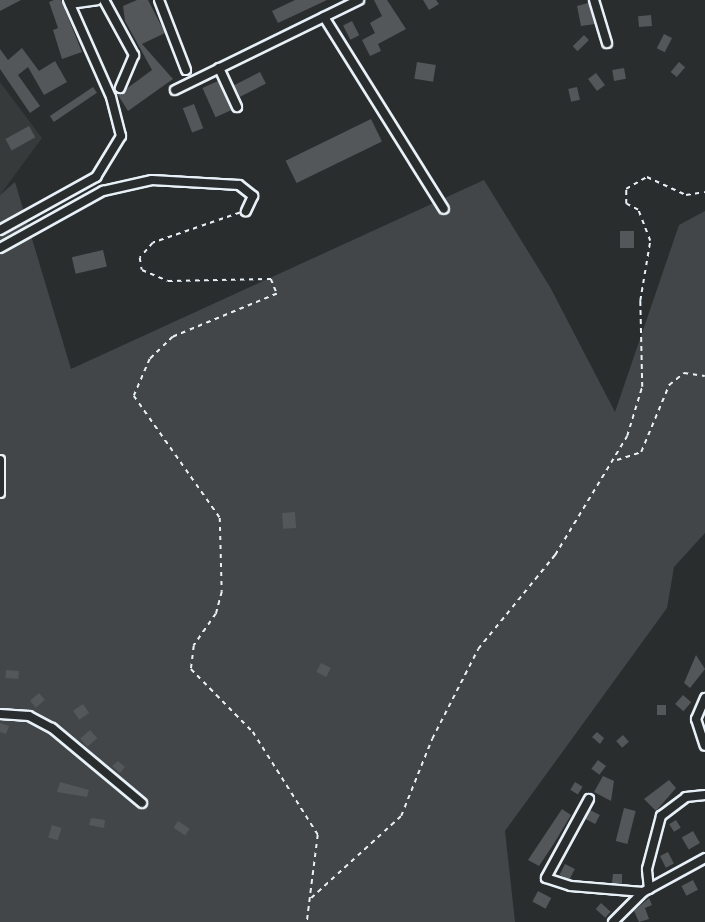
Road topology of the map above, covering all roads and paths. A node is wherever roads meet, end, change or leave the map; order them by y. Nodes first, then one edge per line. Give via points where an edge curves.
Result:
1 (97, 0) edge
2 (104, 0) edge
3 (159, 0) edge
4 (359, 0) edge
5 (594, 0) edge
6 (69, 2) edge
7 (324, 17) junction
8 (607, 43) dead end
9 (219, 68) junction
10 (186, 70) dead end
11 (120, 88) dead end
12 (175, 90) dead end
13 (237, 107) dead end
14 (705, 192) edge
15 (444, 209) dead end
16 (246, 211) joint
17 (0, 230) edge
18 (0, 248) edge
19 (705, 376) edge
20 (0, 460) edge
21 (616, 460) junction
22 (0, 493) edge
23 (705, 698) edge
24 (0, 714) edge
25 (705, 746) edge
26 (705, 795) edge
27 (588, 799) dead end
28 (142, 803) dead end
29 (705, 858) edge
30 (646, 890) junction
31 (309, 900) junction
32 (306, 922) edge
33 (613, 922) edge

1 - 6 street
2 - 11 street via 134,56
3 - 10 street
4 - 7 street
5 - 8 street
6 - 17 street via 121,124 119,144 96,177
7 - 9 street
7 - 15 street
9 - 12 street
9 - 13 street
14 - 21 path via 686,195 647,177 626,189 626,204 639,210 650,241 640,301 642,387
16 - 18 street via 253,196 238,186 152,180 103,191
16 - 31 path via 153,243 141,258 142,270 168,281 272,279 277,294 173,337 150,359 134,396 220,518 222,591 216,614 194,646 191,669 253,732 318,836
19 - 21 path via 684,373 669,386 641,452
20 - 22 street
21 - 31 path via 555,555 478,649 432,739 401,816
23 - 25 street via 696,719
24 - 28 street via 29,716 52,728
26 - 30 street via 686,797 661,816 646,869
27 - 30 street via 546,878 572,886
29 - 30 street
30 - 33 street
31 - 32 path

